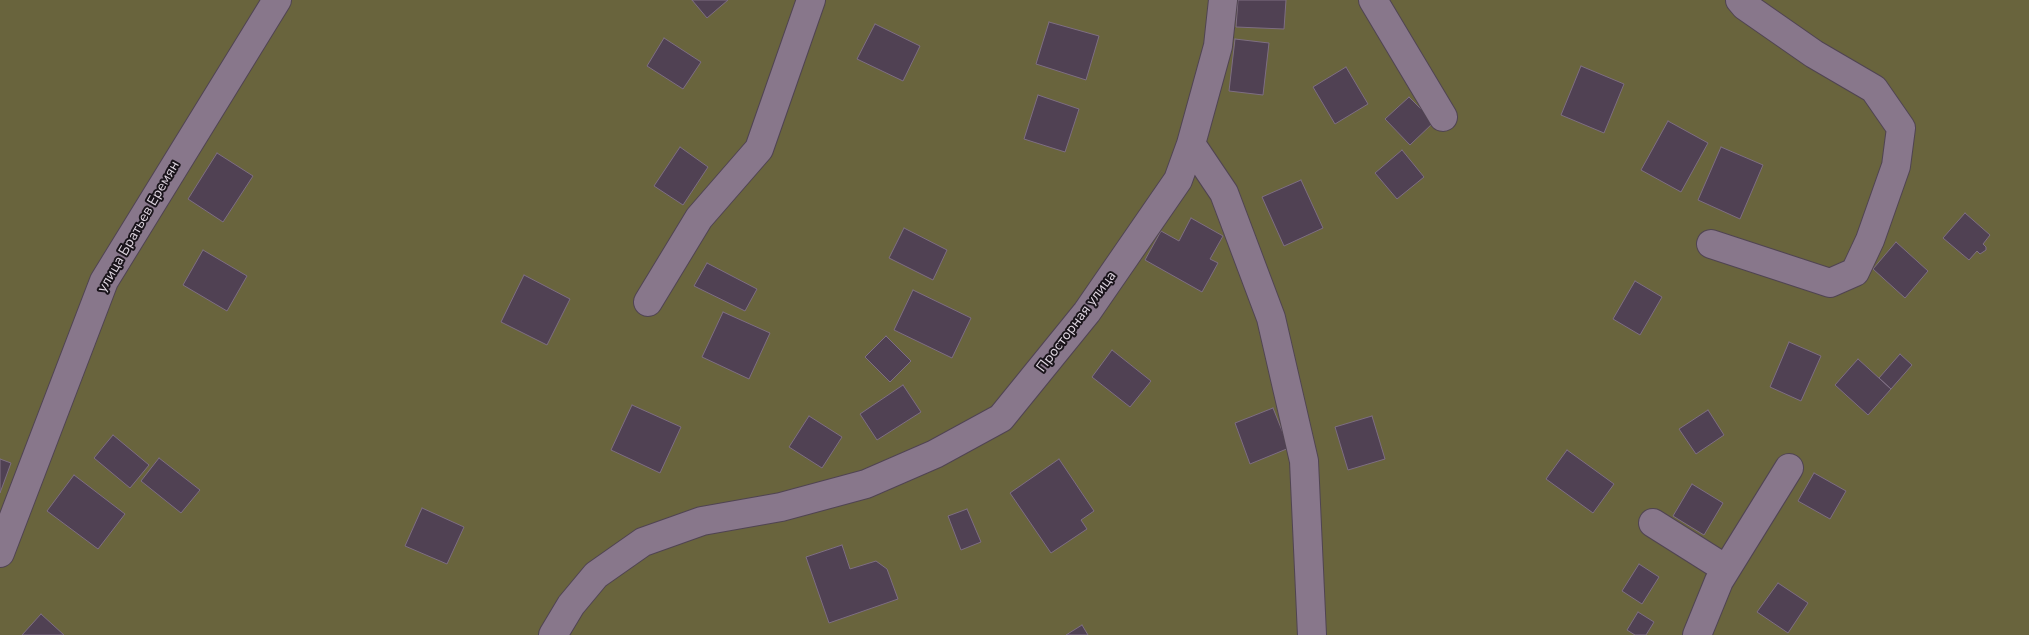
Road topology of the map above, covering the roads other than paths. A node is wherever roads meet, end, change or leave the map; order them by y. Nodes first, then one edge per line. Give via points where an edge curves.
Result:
1 (276, 0) edge
2 (811, 0) edge
3 (1223, 0) edge
4 (1373, 0) edge
5 (1740, 0) edge
6 (1443, 117) dead end
7 (1191, 144) junction
8 (1711, 244) dead end
9 (648, 302) dead end
10 (1789, 468) dead end
11 (1653, 523) dead end
12 (0, 553) edge
13 (1726, 569) junction
14 (553, 635) edge
15 (1312, 635) edge
16 (1697, 635) edge

1 - 12 street, улица Братьев Еремян via 104,281
2 - 9 street via 758,149 699,218
3 - 7 street, Просторная улица via 1218,46
4 - 6 street
5 - 8 street via 1814,54 1874,89 1901,128 1896,166 1855,272 1830,283
7 - 14 street, Просторная улица via 1178,180 1088,312 1001,418 935,454 866,484 781,507 702,521 643,542 596,575 570,605
7 - 15 street via 1224,193 1271,318 1304,461
10 - 13 street
11 - 13 street
13 - 16 street

